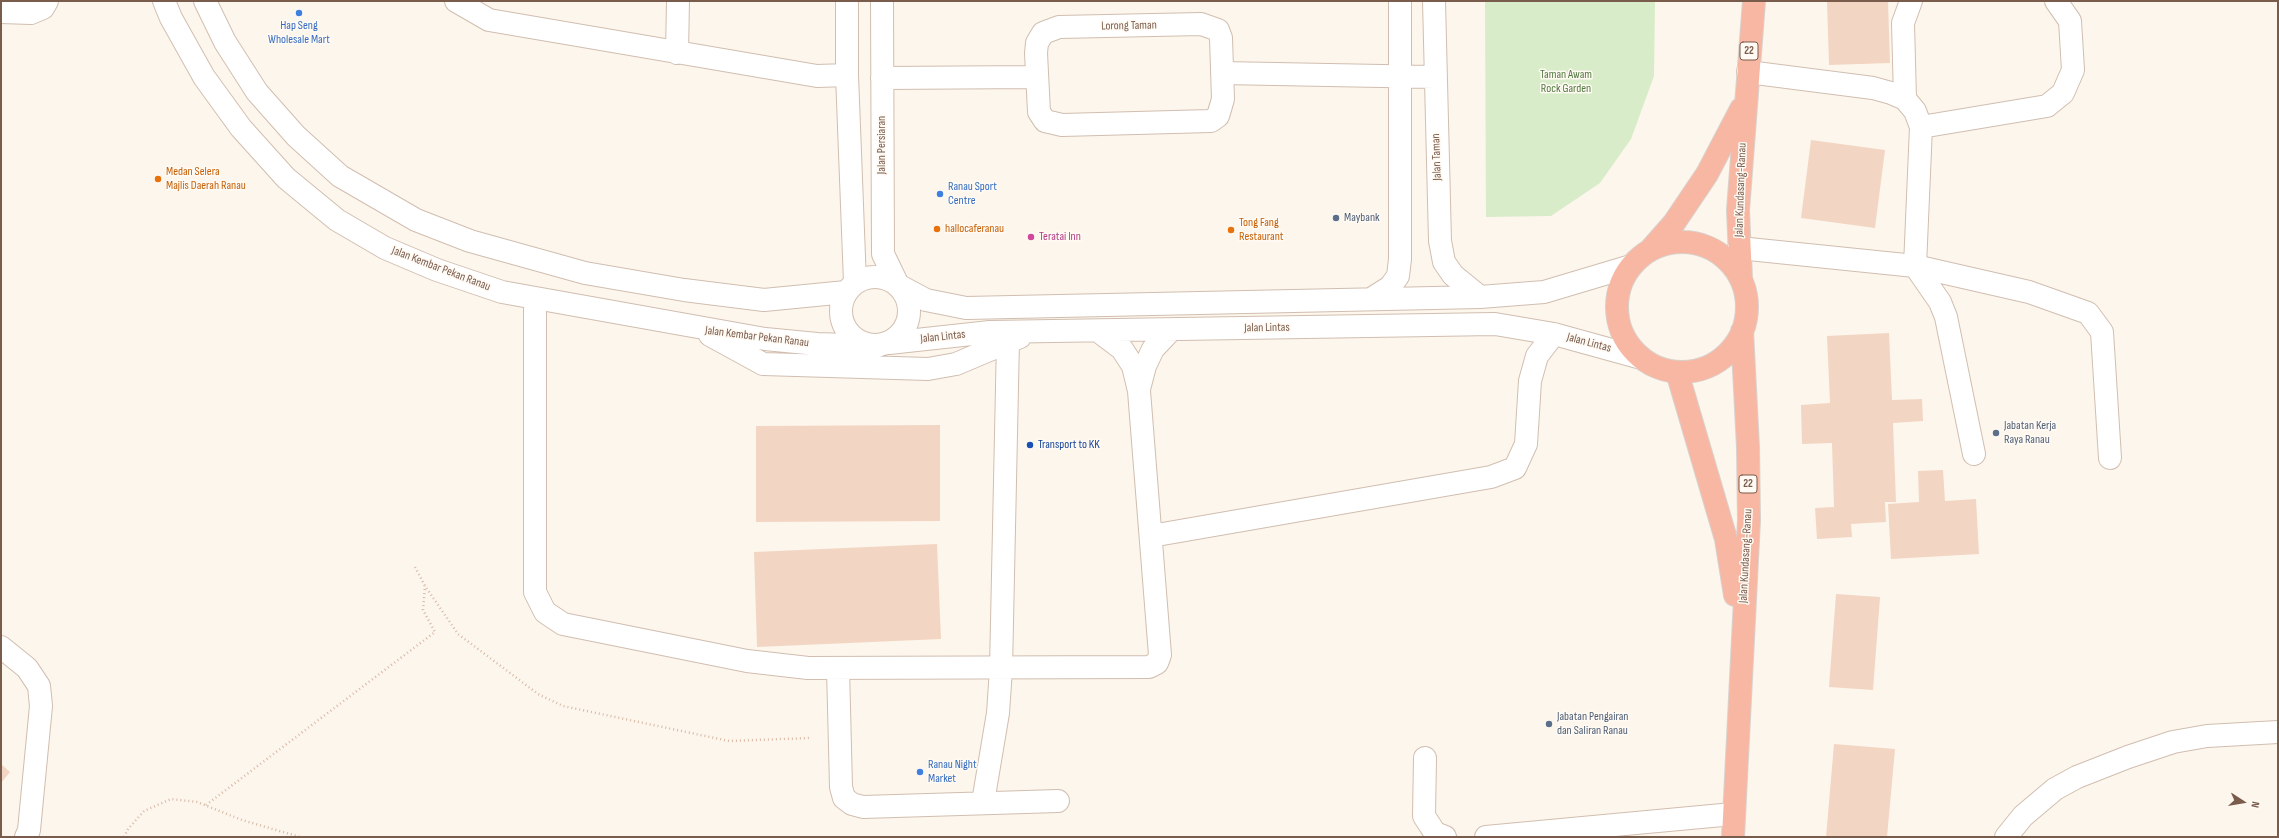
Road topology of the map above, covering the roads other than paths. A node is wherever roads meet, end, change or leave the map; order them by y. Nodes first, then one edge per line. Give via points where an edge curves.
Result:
1 (47, 1) edge
2 (164, 1) edge
3 (205, 1) edge
4 (456, 1) edge
5 (678, 1) edge
6 (847, 1) edge
7 (882, 1) edge
8 (1400, 1) edge
9 (1434, 1) edge
10 (1754, 1) edge
11 (1912, 1) edge
12 (2056, 1) edge
13 (1, 12) edge
14 (677, 52) junction
15 (1748, 72) junction
16 (1222, 73) junction
17 (847, 75) junction
18 (1036, 77) junction
19 (1400, 77) junction
20 (1435, 77) junction
21 (882, 78) junction
22 (1905, 99) junction
23 (1745, 101) junction
24 (1922, 127) junction
25 (1739, 248) junction
26 (1651, 249) junction
27 (1631, 266) junction
28 (1915, 266) junction
29 (1741, 279) junction
30 (898, 285) junction
31 (850, 288) junction
32 (1480, 297) junction
33 (535, 298) junction
34 (1371, 299) junction
35 (699, 329) junction
36 (1171, 330) junction
37 (1098, 331) junction
38 (1742, 331) junction
39 (1037, 332) junction
40 (1554, 334) junction
41 (1008, 340) junction
42 (884, 344) junction
43 (1641, 358) junction
44 (1677, 372) junction
45 (1139, 391) junction
46 (1974, 454) dead end
47 (2110, 458) dead end
48 (1151, 536) junction
49 (1742, 636) junction
50 (1, 647) edge
51 (838, 668) junction
52 (1001, 669) junction
53 (2278, 732) edge
54 (1425, 758) dead end
55 (1058, 801) dead end
56 (983, 802) junction
57 (1733, 814) junction
58 (26, 837) edge
59 (1444, 837) edge
60 (1486, 837) edge
61 (1733, 837) edge
62 (2006, 837) edge

1 - 13 street via 43,8 32,13
2 - 33 street, Jalan Kembar Pekan Ranau via 204,77 241,128 286,178 337,220 385,248 437,270 502,292
3 - 31 street via 225,42 257,92 296,136 340,176 416,220 470,241 570,269 684,290 764,300
4 - 14 street via 489,20
5 - 14 street
6 - 17 street
7 - 21 street, Jalan Persiaran
8 - 19 street
9 - 20 street, Jalan Taman
10 - 15 highway, Jalan Kundasang-Ranau / 22
11 - 22 street via 1903,23
12 - 24 street via 2070,21 2073,70 2063,93 2047,106
14 - 17 street via 817,76
15 - 22 street via 1873,88
15 - 23 highway, Jalan Kundasang-Ranau / 22
16 - 18 street, Lorong Taman via 1222,108 1218,116 1211,121 1201,122 1053,124 1045,121 1039,112
16 - 18 street, Lorong Taman via 1221,38 1218,30 1201,24 1051,29 1043,33 1037,43
16 - 19 street
17 - 31 street
18 - 21 street
19 - 20 street
19 - 34 street via 1398,276 1390,287
20 - 32 street, Jalan Taman via 1440,241 1444,262 1453,274
21 - 30 street, Jalan Persiaran via 883,254
22 - 24 street via 1915,111
23 - 25 highway, Jalan Kundasang-Ranau / 22 via 1738,210
23 - 26 highway, Jalan Kundasang-Ranau / 22 via 1707,174 1674,223
24 - 28 street
25 - 28 street
25 - 29 highway, Jalan Kundasang-Ranau / 22
26 - 27 highway, 22
26 - 29 highway, 22 via 1671,242 1692,242 1713,249 1729,262
27 - 32 street via 1544,292
27 - 43 highway, 22 via 1621,284 1617,304 1619,324 1628,343
28 - 46 street via 1940,302 1946,318
28 - 47 street via 2029,292 2088,313 2102,332
29 - 38 highway, 22 via 1746,296 1746,314
30 - 31 street via 888,279 876,277 865,278
30 - 34 street via 926,300 966,308
30 - 42 street via 907,299 910,316 898,337
31 - 42 street via 842,302 843,324 857,341
32 - 34 street
33 - 35 street, Jalan Kembar Pekan Ranau
33 - 51 street via 535,592 545,612 563,624 739,659 808,668
35 - 41 street via 764,364 928,369 956,364
35 - 42 street, Jalan Kembar Pekan Ranau via 765,340 817,344
36 - 37 street, Jalan Lintas
36 - 40 street, Jalan Lintas via 1495,324
36 - 45 street via 1153,349 1145,366
37 - 39 street, Jalan Lintas
37 - 45 street via 1122,349 1133,366
38 - 44 highway, 22 via 1731,349 1716,362 1697,370
38 - 49 highway, Jalan Kundasang-Ranau / 22 via 1748,447 1748,520
39 - 41 street
39 - 42 street, Jalan Lintas via 990,332
40 - 43 street, Jalan Lintas
40 - 48 street via 1537,356 1530,381 1526,444 1514,468 1491,477
41 - 52 street
43 - 44 highway, 22 via 1658,368
44 - 49 highway, Jalan Kundasang-Ranau / 22 via 1726,539
45 - 48 street
48 - 52 street via 1160,655 1157,664 1149,667
49 - 57 highway, Jalan Kundasang-Ranau / 22
50 - 58 street via 27,668 39,686 41,706 29,830
51 - 52 street
51 - 56 street via 841,787 844,798 863,807
52 - 56 street via 998,713
53 - 62 street via 2206,736 2173,742 2128,757 2077,777 2055,789 2028,811
54 - 59 street via 1424,816 1435,833
55 - 56 street
57 - 60 street
57 - 61 highway, Jalan Kundasang-Ranau / 22

